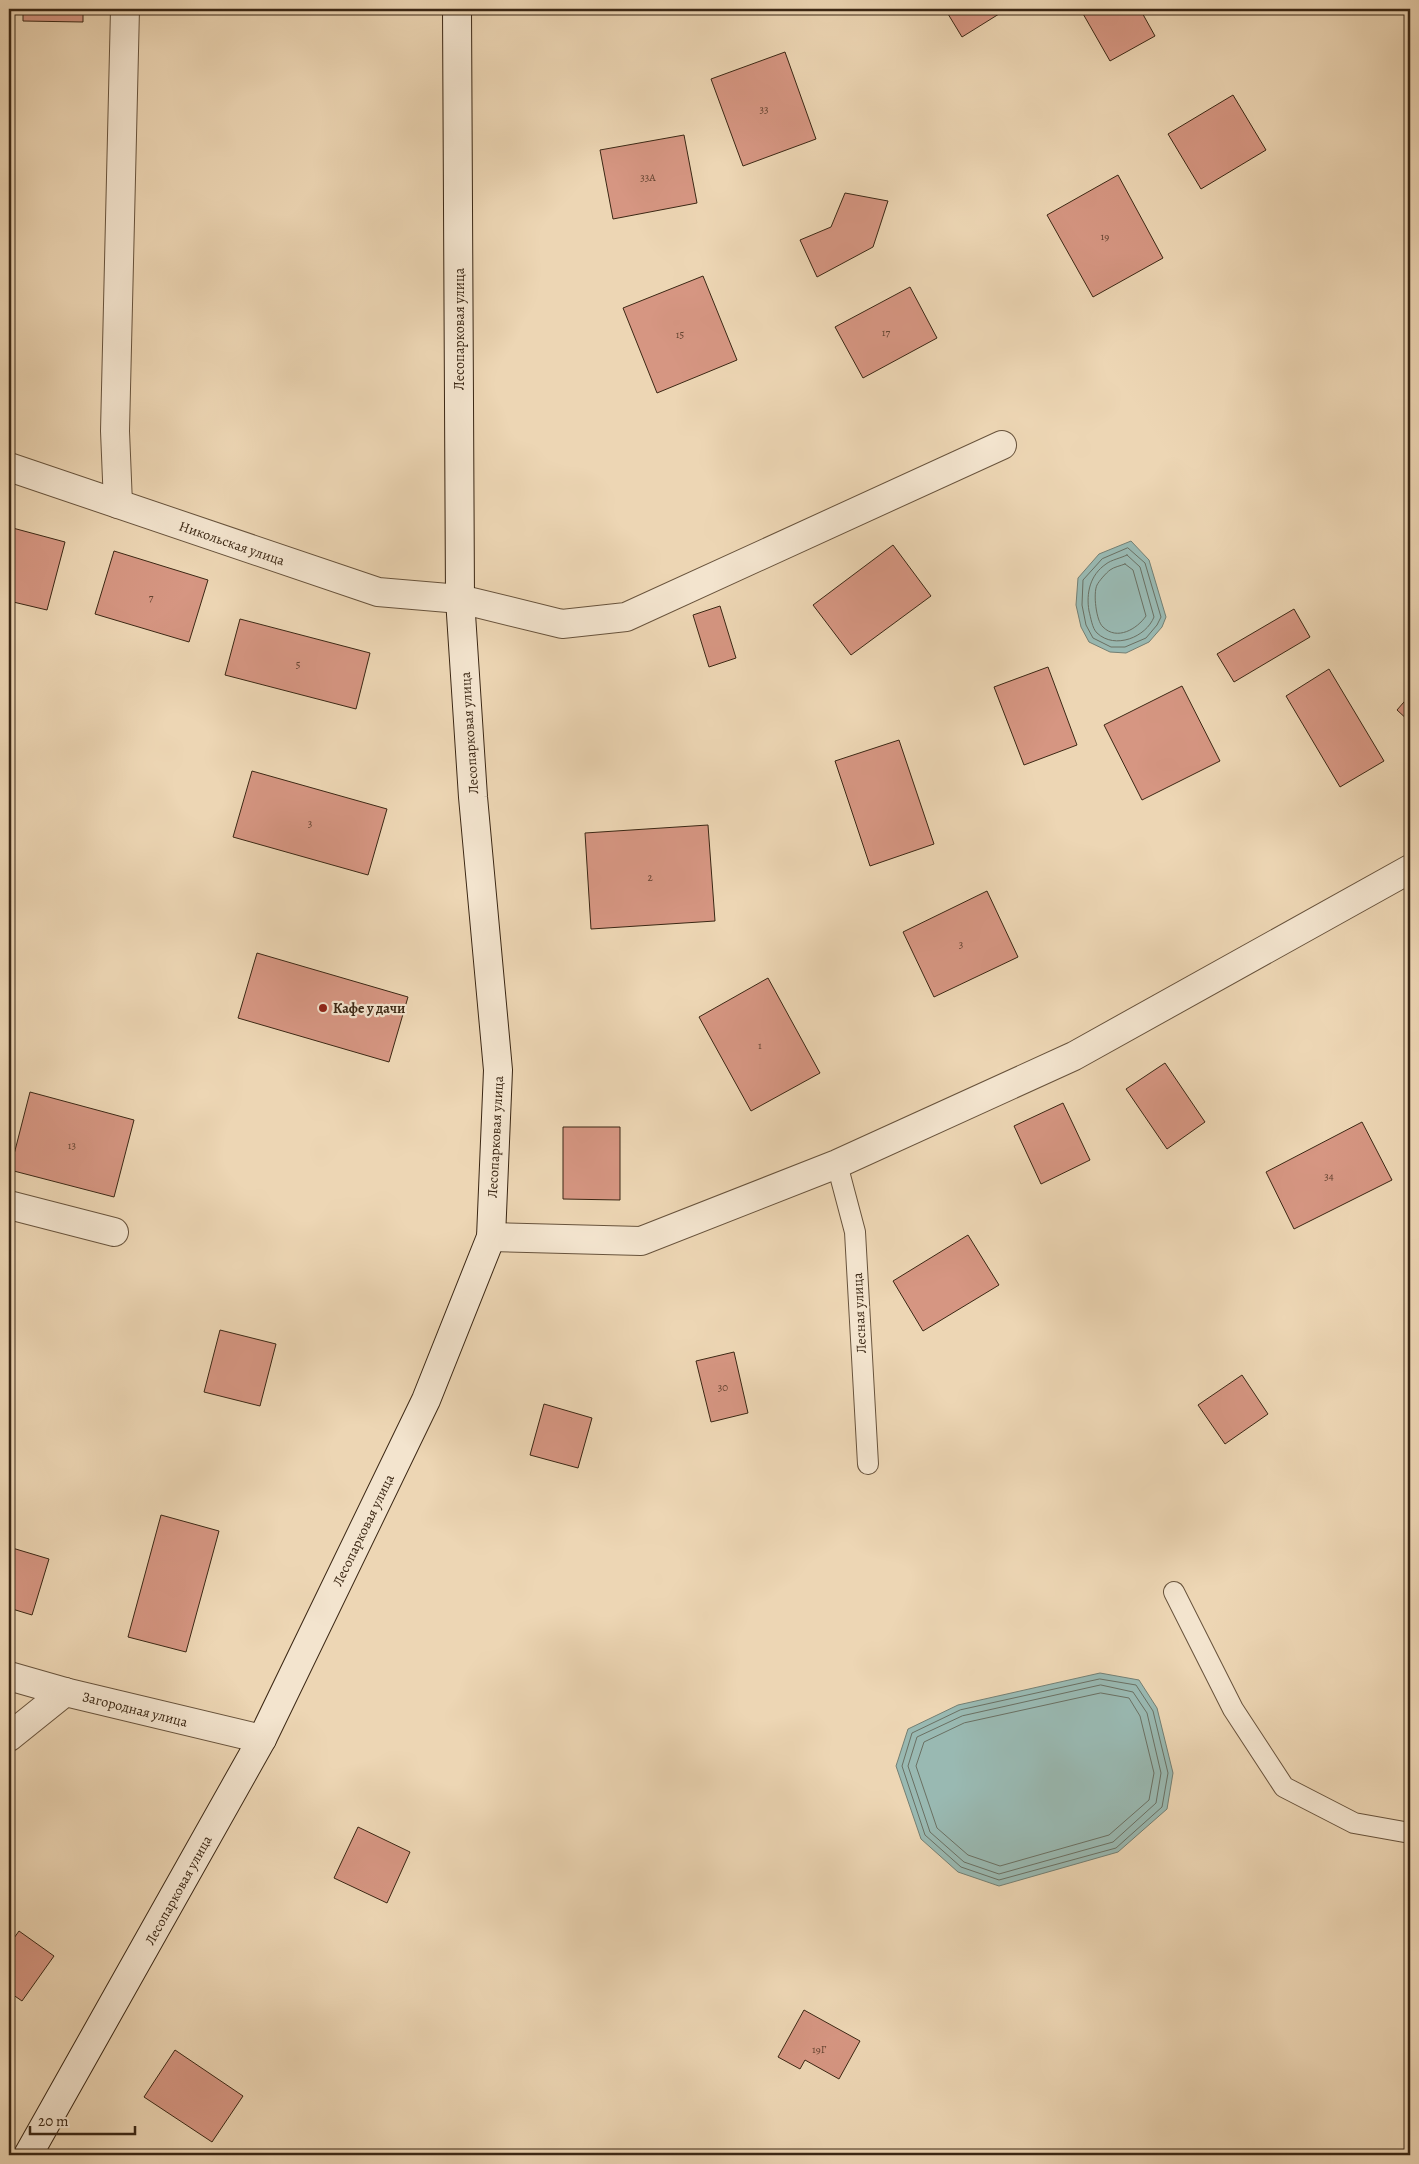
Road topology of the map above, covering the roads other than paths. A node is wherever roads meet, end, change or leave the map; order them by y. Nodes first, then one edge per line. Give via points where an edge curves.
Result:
1 (125, 9) edge
2 (458, 9) edge
3 (1002, 445) dead end
4 (9, 467) edge
5 (118, 504) junction
6 (460, 599) junction
7 (1410, 869) edge
8 (837, 1164) junction
9 (9, 1205) edge
10 (114, 1232) dead end
11 (491, 1237) junction
12 (868, 1464) dead end
13 (1174, 1592) dead end
14 (9, 1676) edge
15 (65, 1692) junction
16 (9, 1737) edge
17 (262, 1739) junction
18 (1410, 1833) edge
19 (28, 2155) edge

1 - 5 street via 115,431
2 - 6 street, Лесопарковая улица
3 - 6 street, Никольская улица via 626,617 562,624
4 - 5 street, Никольская улица
5 - 6 street, Никольская улица via 378,592
6 - 11 street, Лесопарковая улица via 473,797 498,1070
7 - 8 street via 1074,1056
8 - 11 street via 641,1241
8 - 12 lane, Лесная улица via 855,1232
9 - 10 street
11 - 17 street, Лесопарковая улица via 426,1400
13 - 18 lane via 1233,1709 1284,1787 1354,1823
14 - 15 street, Загородная улица
15 - 16 street
15 - 17 street, Загородная улица
17 - 19 street, Лесопарковая улица

